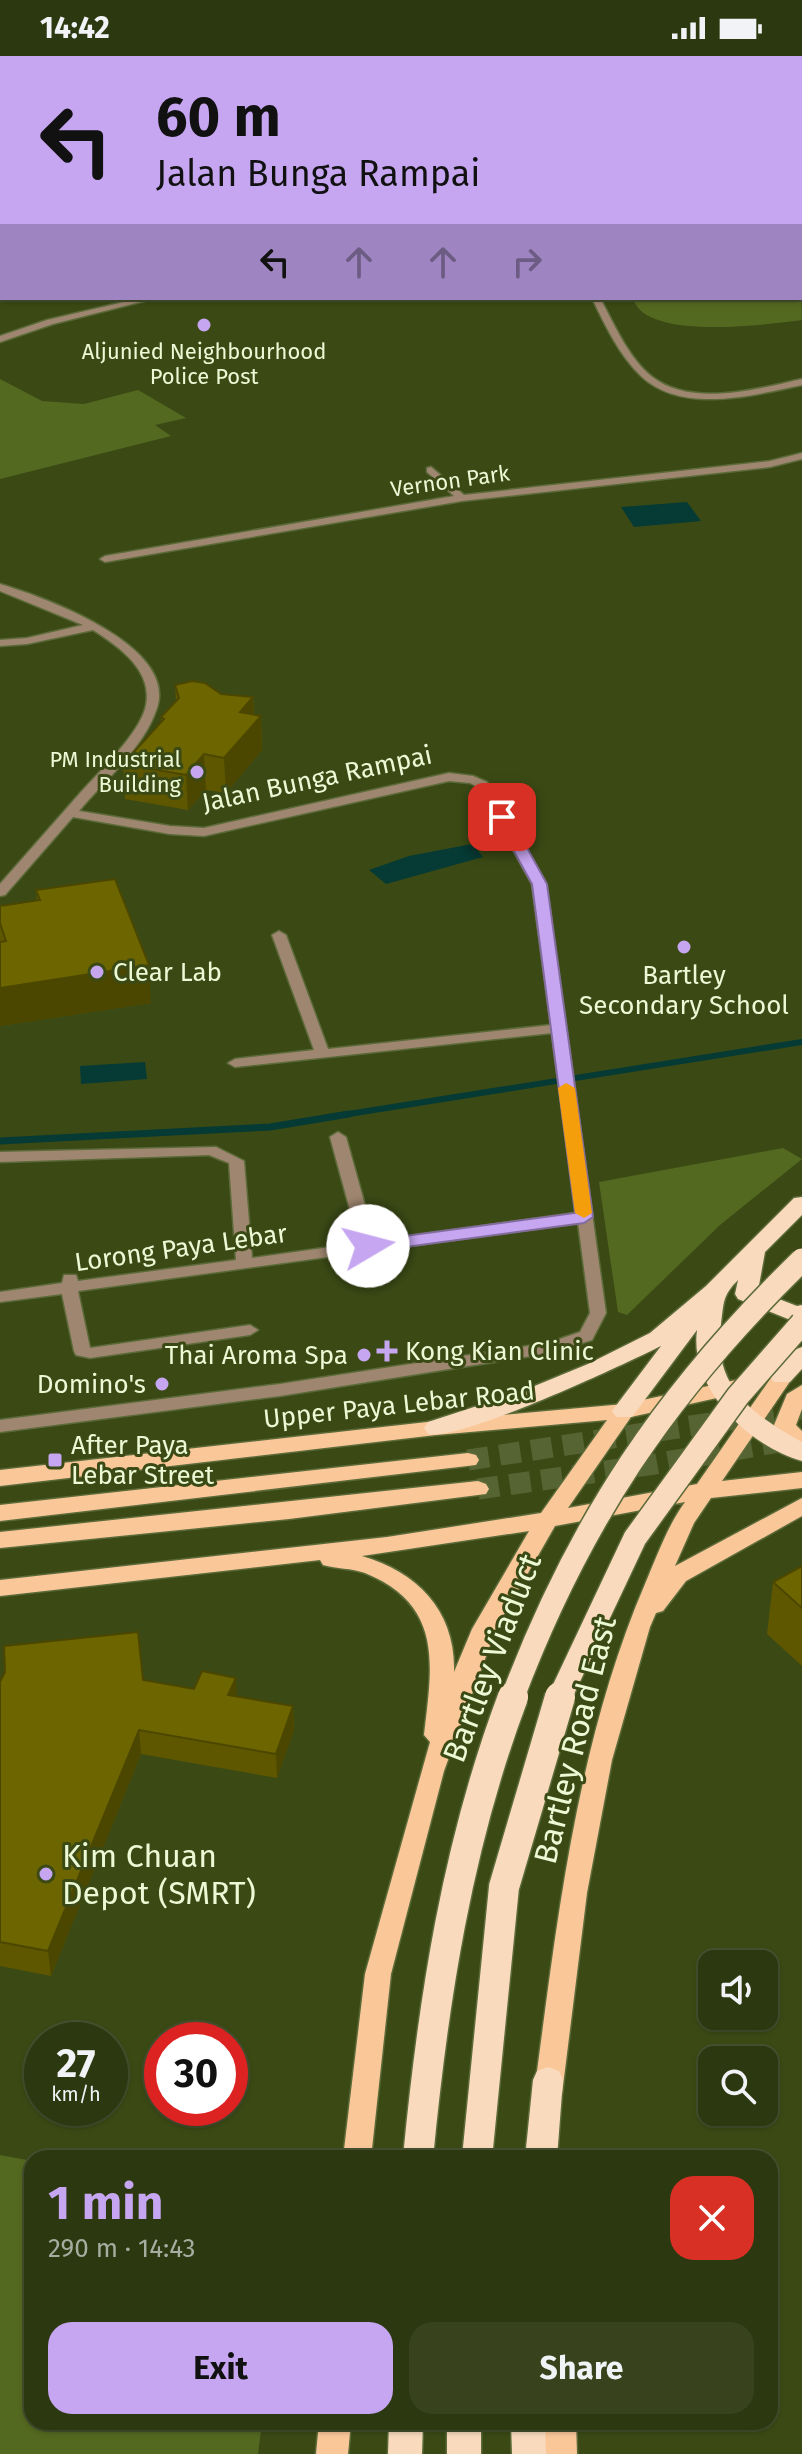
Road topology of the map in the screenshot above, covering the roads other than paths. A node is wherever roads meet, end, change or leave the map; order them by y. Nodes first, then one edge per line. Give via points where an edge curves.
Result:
1 (144, 300) edge
2 (597, 300) edge
3 (0, 339) edge
4 (802, 382) edge
5 (802, 456) edge
6 (431, 470) dead end
7 (462, 498) junction
8 (105, 559) dead end
9 (0, 587) edge
10 (95, 626) junction
11 (0, 643) edge
12 (70, 813) junction
13 (0, 892) edge
14 (279, 935) dead end
15 (559, 1028) junction
16 (323, 1054) junction
17 (235, 1063) dead end
18 (338, 1137) dead end
19 (0, 1157) edge
20 (802, 1203) edge
21 (584, 1217) junction
22 (368, 1246) junction
23 (755, 1249) junction
24 (802, 1260) edge
25 (244, 1263) junction
26 (70, 1282) junction
27 (714, 1291) junction
28 (0, 1297) edge
29 (802, 1312) edge
30 (802, 1323) edge
31 (250, 1330) dead end
32 (586, 1336) joint
33 (802, 1354) edge
34 (792, 1375) edge
35 (721, 1391) junction
36 (802, 1392) edge
37 (624, 1411) junction
38 (750, 1423) junction
39 (0, 1426) edge
40 (436, 1428) junction
41 (802, 1439) edge
42 (802, 1453) edge
43 (468, 1460) tunnel mouth
44 (0, 1478) edge
45 (802, 1480) edge
46 (478, 1489) tunnel mouth
47 (701, 1491) junction
48 (802, 1506) edge
49 (0, 1513) edge
50 (548, 1520) junction
51 (0, 1540) edge
52 (256, 1559) junction
53 (0, 1588) edge
54 (638, 1627) junction
55 (432, 1771) junction
56 (548, 2080) junction
57 (358, 2150) edge
58 (419, 2150) edge
59 (478, 2150) edge
60 (542, 2150) edge
61 (550, 2150) edge
62 (334, 2430) edge
63 (406, 2430) edge
64 (464, 2430) edge
65 (528, 2430) edge
66 (560, 2430) edge
67 (332, 2454) edge
68 (405, 2454) edge
69 (464, 2454) edge
70 (529, 2454) edge
71 (561, 2454) edge

1 - 3 street
2 - 4 street via 635,362 659,385 710,395
5 - 7 street, Vernon Park via 770,464
6 - 7 street
7 - 8 street, Vernon Park
9 - 10 street
10 - 11 street
10 - 12 street via 134,653 144,667 152,706 134,740
12 - 13 street
12 - 15 street, Jalan Bunga Rampai via 204,832 449,777 473,780 483,785 539,884
14 - 16 street
15 - 16 street
15 - 21 street, Jalan Bunga Rampai
16 - 17 street
18 - 22 street
19 - 25 street via 211,1150 227,1154 236,1161
20 - 23 highway
21 - 22 street, Lorong Paya Lebar
21 - 32 street, Jalan Bunga Rampai via 598,1313
22 - 25 street, Lorong Paya Lebar
23 - 27 highway
23 - 29 highway via 746,1294
24 - 58 highway, Bartley Viaduct, bridge via 717,1347 656,1423 609,1492 543,1619 510,1701 468,1835 432,2018
25 - 26 street, Lorong Paya Lebar
26 - 28 street, Lorong Paya Lebar
26 - 31 street via 82,1351
27 - 35 highway via 707,1342
27 - 37 highway
27 - 40 highway via 658,1338 596,1369
30 - 59 highway, bridge via 729,1407 635,1538 559,1698 504,1887
32 - 39 street, Upper Paya Lebar Road via 550,1348 419,1370
33 - 34 highway
34 - 35 main road, Upper Paya Lebar Road
34 - 38 main road, Bartley Road East
35 - 37 main road, Upper Paya Lebar Road
35 - 38 highway
36 - 41 main road via 785,1425 789,1434
37 - 40 main road, Upper Paya Lebar Road
37 - 50 main road
38 - 42 highway
38 - 47 main road, Bartley Road East
40 - 44 main road, Upper Paya Lebar Road
43 - 49 main road
45 - 47 main road
46 - 51 main road
47 - 50 main road
47 - 54 main road, Bartley Road East
48 - 54 main road via 678,1575
50 - 52 main road
50 - 55 main road via 484,1629
52 - 53 main road
52 - 55 main road via 343,1559 375,1567 426,1603 438,1622 443,1664
54 - 56 main road, Bartley Road East via 600,1760 574,1893
55 - 57 main road via 378,1974
56 - 60 highway
56 - 61 main road, Bartley Road East
62 - 67 main road
63 - 68 highway
64 - 69 highway
65 - 70 highway
66 - 71 main road

